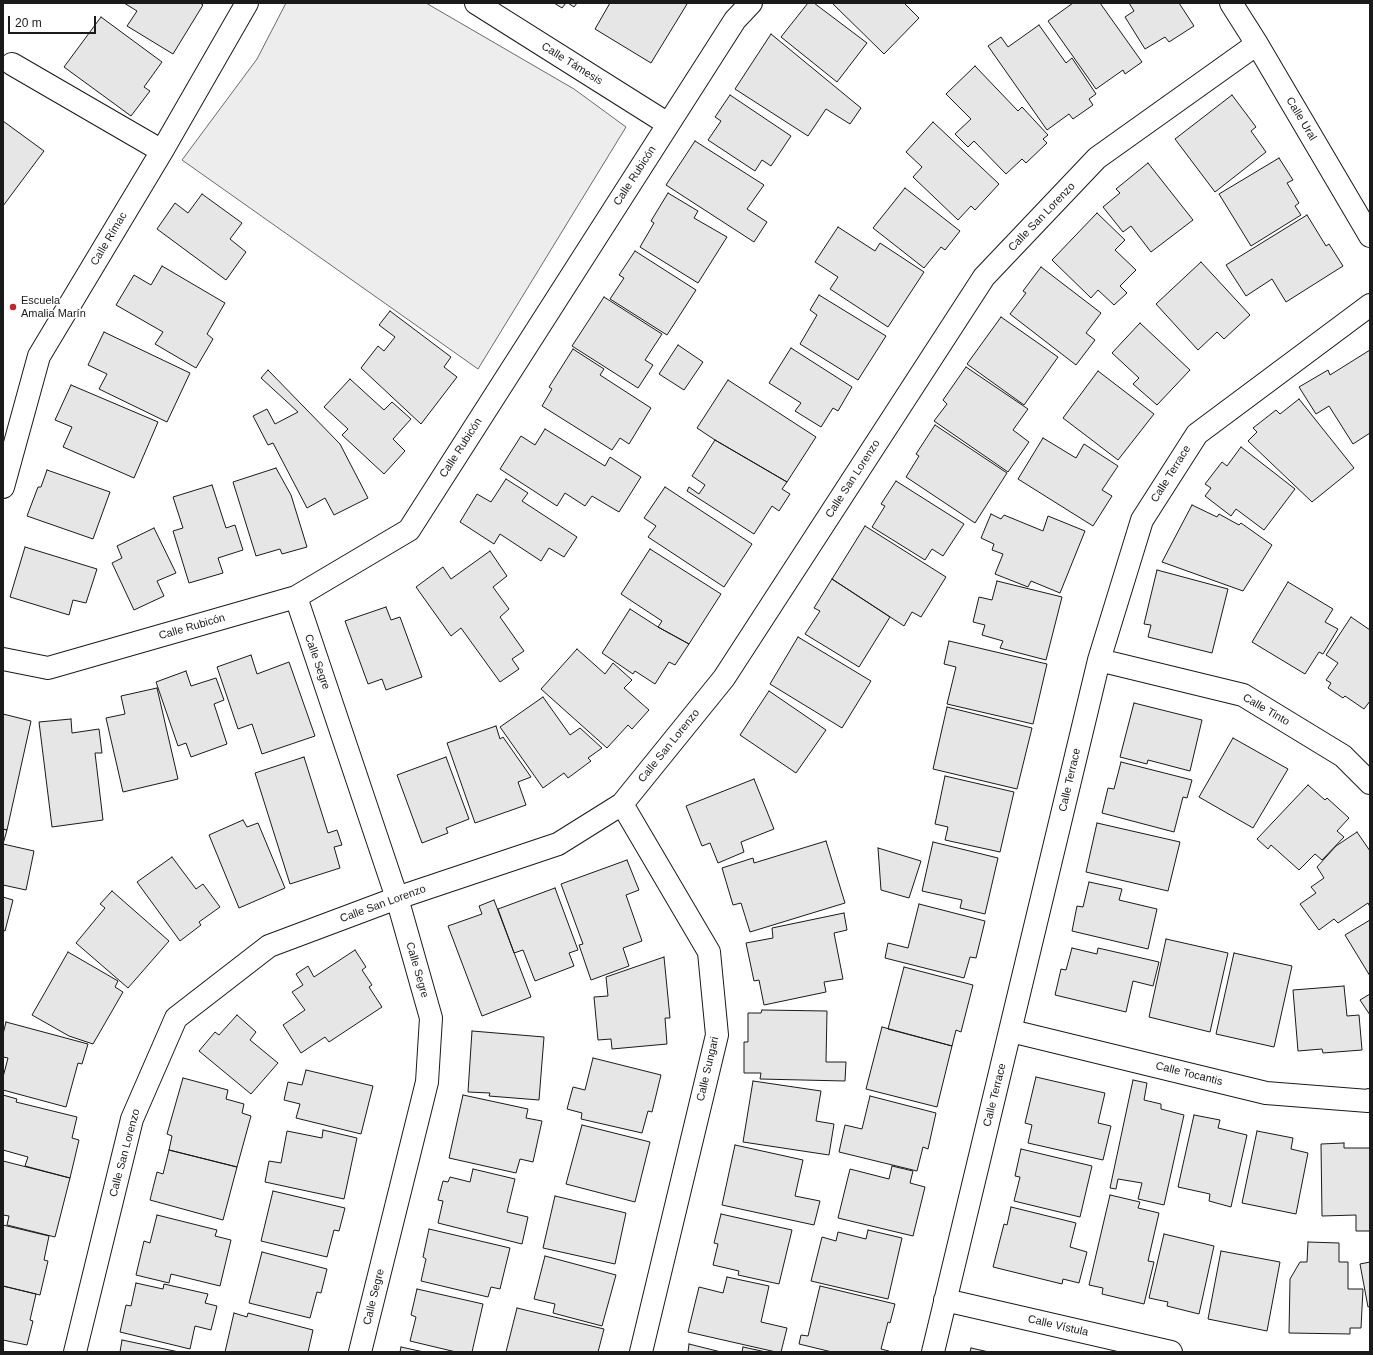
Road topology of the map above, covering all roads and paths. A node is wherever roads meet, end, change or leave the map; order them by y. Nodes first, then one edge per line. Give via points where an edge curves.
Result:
1 (247, 3) edge
2 (476, 3) edge
3 (751, 3) edge
4 (1231, 3) edge
5 (1257, 44) junction
6 (12, 64) dead end
7 (668, 124) junction
8 (162, 151) junction
9 (1370, 236) edge
10 (1370, 304) edge
11 (3, 488) edge
12 (296, 597) junction
13 (3, 659) edge
14 (1099, 660) junction
15 (1370, 783) edge
16 (622, 804) junction
17 (398, 898) junction
18 (1011, 1031) junction
19 (1370, 1100) edge
20 (945, 1300) junction
21 (75, 1352) edge
22 (360, 1352) edge
23 (641, 1352) edge
24 (933, 1352) edge
25 (1171, 1352) edge

1 - 8 street, Calle Rímac
2 - 7 street, Calle Támesis
3 - 7 street, Calle Rubicón via 735,20
4 - 5 street, Calle Ural
5 - 9 street, Calle Ural
5 - 16 street, Calle San Lorenzo via 1097,158 984,277 724,678
6 - 8 street
7 - 12 street, Calle Rubicón via 409,530
8 - 11 street, Calle Rímac via 39,356
10 - 14 street, Calle Terrace via 1197,434 1142,520
12 - 13 street, Calle Rubicón via 48,668
12 - 17 street, Calle Segre
14 - 15 street, Calle Tinto via 1243,695 1343,756
14 - 18 street, Calle Terrace
16 - 17 street, Calle San Lorenzo via 558,844
16 - 23 street, Calle Sungari via 709,952 717,1035
17 - 21 street, Calle San Lorenzo via 268,946 176,1018 132,1118
17 - 22 street, Calle Segre via 431,1018 427,1082
18 - 19 street, Calle Tocantis via 1266,1093
18 - 20 street, Calle Terrace
20 - 24 street, Calle Terrace
20 - 25 street, Calle Vístula

